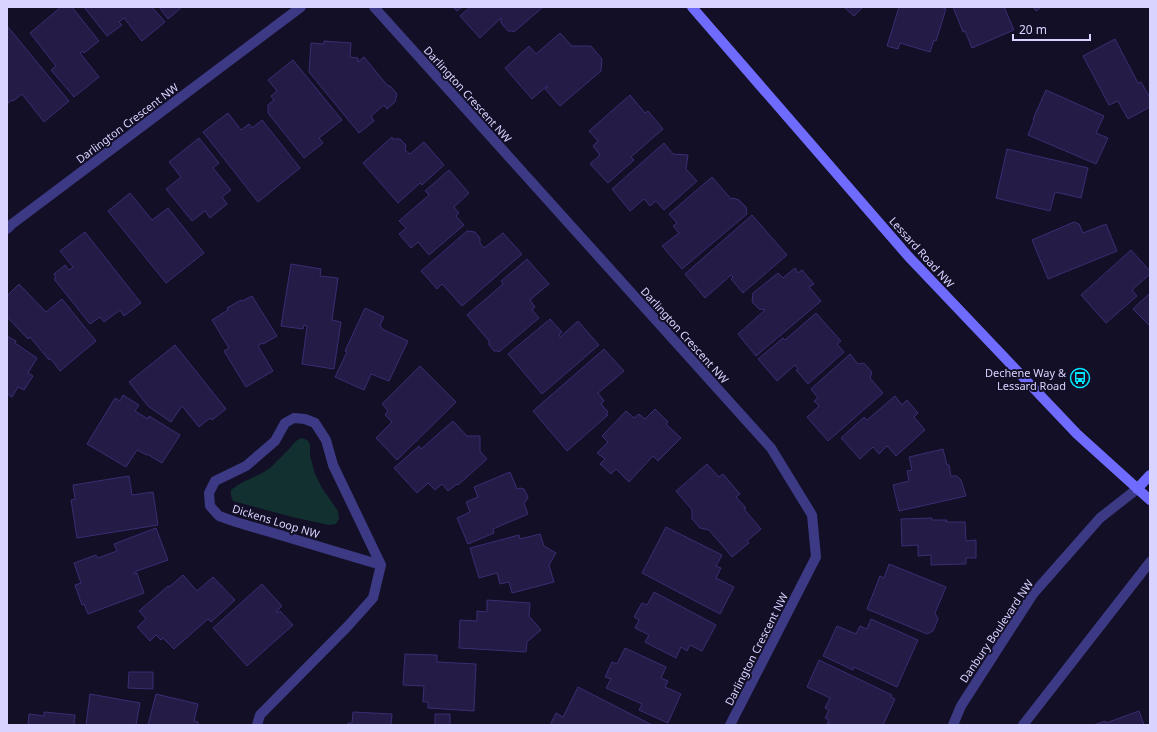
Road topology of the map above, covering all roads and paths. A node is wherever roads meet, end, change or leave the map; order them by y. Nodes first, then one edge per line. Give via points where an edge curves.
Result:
1 (301, 7) edge
2 (374, 7) edge
3 (692, 7) edge
4 (7, 230) edge
5 (1150, 475) edge
6 (1137, 489) junction
7 (1150, 500) edge
8 (1150, 562) edge
9 (381, 565) junction
10 (256, 725) edge
11 (730, 725) edge
12 (953, 725) edge
13 (1024, 725) edge

1 - 4 street, Darlington Crescent NW
2 - 11 street, Darlington Crescent NW via 771,448 812,515 816,557
3 - 6 main road, Lessard Road NW via 908,256 1077,434
5 - 6 main road
6 - 7 main road, Lessard Road NW
6 - 12 street, Danbury Boulevard NW via 1100,518 1033,594 961,706
8 - 13 street
9 - 9 street, Dickens Loop NW via 219,516 210,506 209,493 215,482 246,466 275,441 285,424 294,418 315,423 326,440 333,465
9 - 10 street via 373,598 260,715

